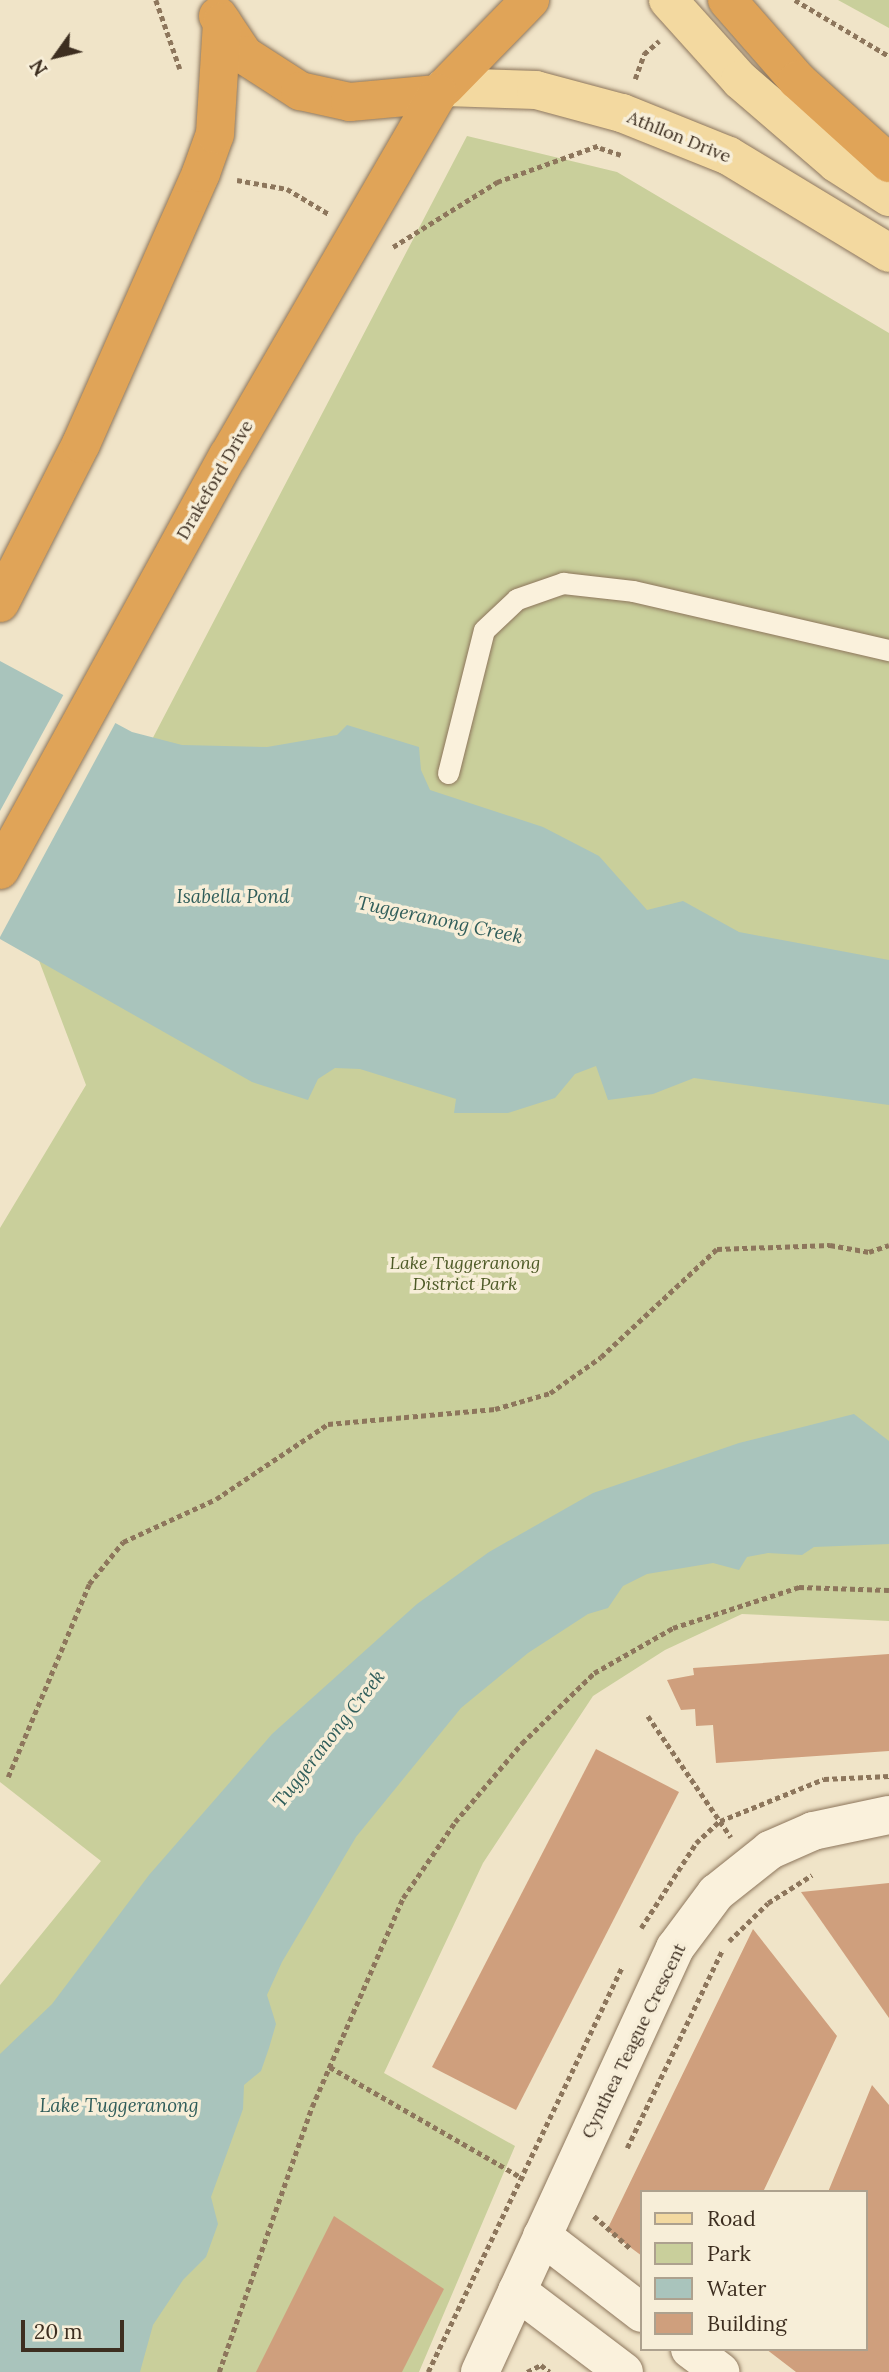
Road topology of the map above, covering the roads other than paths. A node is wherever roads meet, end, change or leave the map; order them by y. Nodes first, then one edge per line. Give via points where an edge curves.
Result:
1 (530, 0) edge
2 (727, 0) edge
3 (676, 10) edge
4 (215, 11) edge
5 (441, 90) junction
6 (889, 163) edge
7 (889, 197) edge
8 (889, 253) edge
9 (0, 603) edge
10 (889, 650) edge
11 (448, 773) dead end
12 (0, 870) edge
13 (889, 1815) edge
14 (542, 2236) junction
15 (517, 2291) junction
16 (640, 2311) edge
17 (693, 2351) edge
18 (480, 2372) edge
19 (624, 2372) edge
20 (720, 2372) edge

1 - 5 highway, Drakeford Drive via 504,33
2 - 6 highway via 797,79
3 - 7 main road via 740,80 836,163
4 - 5 highway via 244,55 299,91 350,102
4 - 9 highway via 215,134 201,173 81,444
5 - 8 main road, Athllon Drive via 536,90 622,113 729,156
5 - 12 highway, Drakeford Drive via 389,170
10 - 11 lane via 633,591 564,583 517,599 484,630
13 - 14 street, Cynthea Teague Crescent via 813,1830 750,1866 716,1893 675,1948
14 - 15 street, Cynthea Teague Crescent
14 - 16 street
15 - 18 street, Cynthea Teague Crescent
15 - 19 street
17 - 20 street

